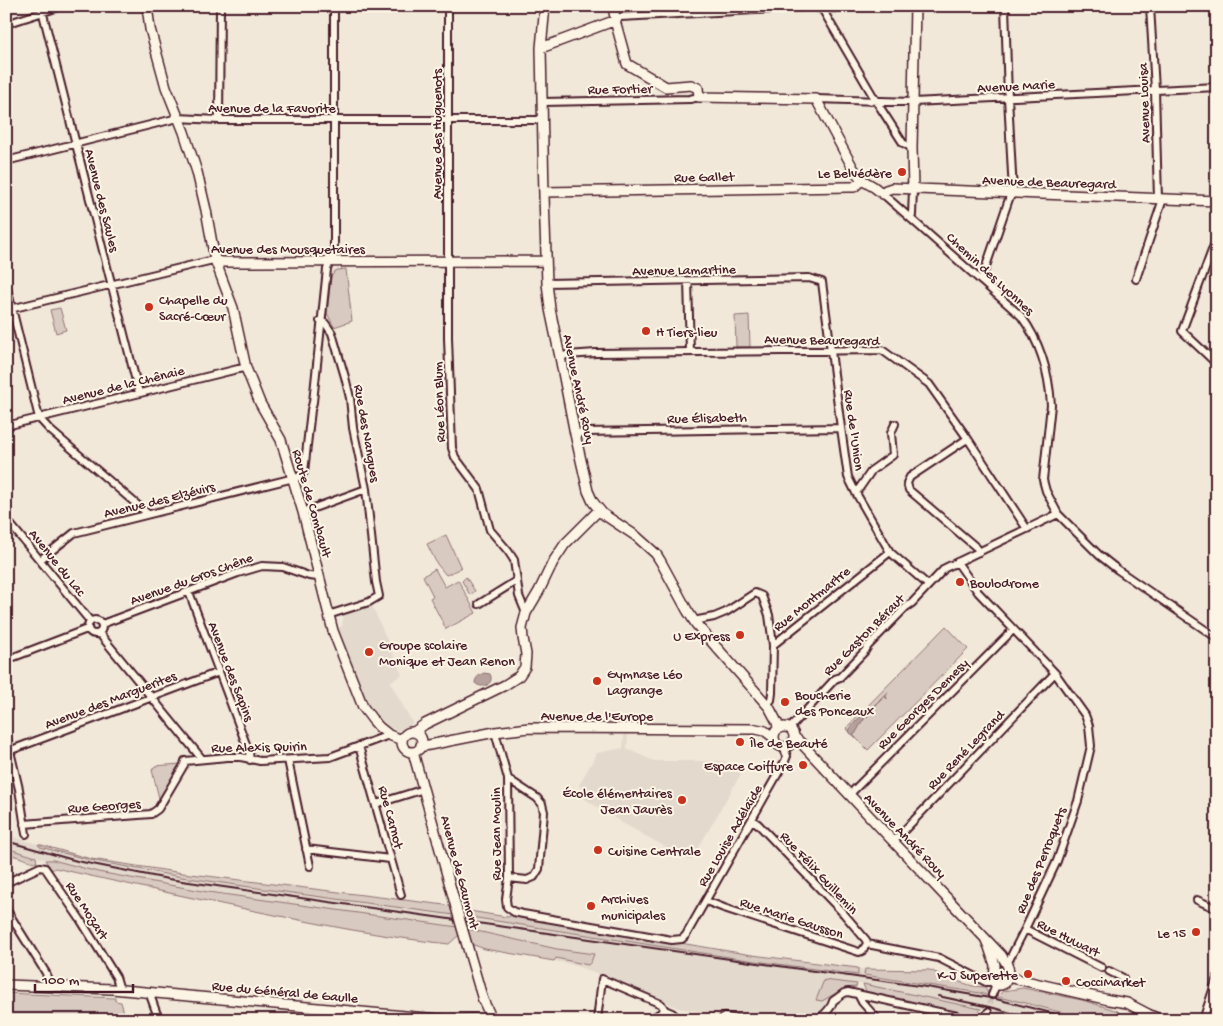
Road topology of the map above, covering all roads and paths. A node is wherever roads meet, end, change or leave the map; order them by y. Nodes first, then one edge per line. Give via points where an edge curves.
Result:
1 (62, 6) edge
2 (147, 6) edge
3 (220, 6) edge
4 (334, 6) edge
5 (448, 6) edge
6 (545, 6) edge
7 (613, 6) edge
8 (871, 6) edge
9 (915, 6) edge
10 (1005, 6) edge
11 (1150, 6) edge
12 (821, 8) edge
13 (42, 9) edge
14 (616, 20) junction
15 (6, 24) edge
16 (541, 48) junction
17 (1217, 87) edge
18 (1155, 90) junction
19 (698, 96) junction
20 (1008, 97) junction
21 (816, 99) junction
22 (876, 101) junction
23 (543, 102) junction
24 (913, 102) junction
25 (178, 118) junction
26 (219, 120) junction
27 (334, 120) junction
28 (543, 120) junction
29 (449, 121) junction
30 (76, 144) junction
31 (912, 148) junction
32 (6, 161) edge
33 (862, 180) junction
34 (913, 190) junction
35 (544, 192) junction
36 (1013, 193) junction
37 (883, 194) junction
38 (1160, 199) junction
39 (1217, 201) edge
40 (909, 217) junction
41 (1217, 237) edge
42 (216, 260) junction
43 (330, 261) junction
44 (448, 261) junction
45 (546, 262) junction
46 (1136, 279) dead end
47 (688, 281) junction
48 (981, 281) junction
49 (822, 282) joint
50 (6, 284) edge
51 (547, 284) junction
52 (111, 285) junction
53 (9, 310) edge
54 (320, 321) junction
55 (832, 350) junction
56 (690, 352) junction
57 (560, 357) junction
58 (1217, 364) edge
59 (242, 368) junction
60 (138, 393) junction
61 (39, 418) junction
62 (895, 424) dead end
63 (6, 426) edge
64 (840, 428) junction
65 (575, 434) junction
66 (968, 440) junction
67 (293, 478) junction
68 (366, 490) junction
69 (856, 493) junction
70 (599, 510) junction
71 (303, 512) junction
72 (148, 514) junction
73 (1058, 514) junction
74 (6, 519) edge
75 (1027, 528) junction
76 (890, 552) junction
77 (979, 552) junction
78 (40, 560) junction
79 (957, 562) junction
80 (318, 577) junction
81 (516, 581) junction
82 (928, 585) junction
83 (189, 592) junction
84 (479, 604) dead end
85 (526, 613) junction
86 (328, 615) junction
87 (90, 621) junction
88 (693, 621) junction
89 (102, 624) junction
90 (88, 629) junction
91 (1013, 630) junction
92 (99, 633) junction
93 (1217, 638) edge
94 (773, 645) junction
95 (6, 660) edge
96 (219, 672) junction
97 (1055, 673) junction
98 (151, 697) junction
99 (768, 706) junction
100 (784, 727) junction
101 (414, 732) junction
102 (494, 732) junction
103 (6, 734) edge
104 (389, 735) junction
105 (773, 737) junction
106 (794, 737) junction
107 (402, 740) junction
108 (421, 745) junction
109 (359, 746) junction
110 (786, 746) junction
111 (8, 751) edge
112 (808, 751) junction
113 (413, 752) junction
114 (202, 759) junction
115 (250, 760) junction
116 (288, 760) junction
117 (185, 761) joint
118 (508, 779) junction
119 (424, 790) junction
120 (849, 795) junction
121 (376, 804) junction
122 (752, 820) junction
123 (24, 824) junction
124 (26, 834) dead end
125 (893, 842) junction
126 (306, 849) junction
127 (390, 859) junction
128 (310, 866) dead end
129 (509, 878) junction
130 (6, 883) edge
131 (401, 894) dead end
132 (1197, 900) dead end
133 (706, 901) junction
134 (6, 909) edge
135 (1217, 909) edge
136 (1026, 928) junction
137 (686, 935) joint
138 (985, 938) junction
139 (867, 944) junction
140 (1006, 963) junction
141 (994, 965) junction
142 (1102, 968) dead end
143 (1110, 972) dead end
144 (1008, 978) junction
145 (1123, 978) dead end
146 (1217, 978) edge
147 (995, 984) junction
148 (6, 985) edge
149 (50, 987) junction
150 (120, 990) junction
151 (149, 992) junction
152 (858, 994) junction
153 (992, 995) tunnel mouth
154 (483, 1000) junction
155 (665, 1010) junction
156 (988, 1012) tunnel mouth
157 (376, 1017) edge
158 (476, 1018) edge
159 (492, 1018) edge
160 (159, 1020) edge
161 (448, 1020) edge
162 (597, 1020) edge
163 (650, 1020) edge
164 (680, 1020) edge
165 (721, 1020) edge
166 (747, 1020) edge
167 (818, 1020) edge
168 (878, 1020) edge
169 (968, 1020) edge
170 (985, 1020) edge
171 (1161, 1020) edge
172 (1203, 1020) edge

1 - 13 street
2 - 25 street, Route de Combault via 152,39
3 - 26 street
4 - 27 street
5 - 29 street, Avenue des Huguenots
6 - 16 street, Avenue André Rouy
7 - 14 street
8 - 12 street
9 - 24 street
10 - 20 street
11 - 18 street, Avenue Louisa
12 - 14 street via 620,17
12 - 22 street
13 - 15 street
13 - 30 street, Avenue des Saules
14 - 16 street
14 - 19 street via 627,64 666,87 691,85 698,88
16 - 23 street, Avenue André Rouy
17 - 18 street, Avenue Marie
18 - 20 street, Avenue Marie
18 - 38 street, Avenue Louisa
19 - 21 street
19 - 23 street, Rue Fortier via 690,99
20 - 24 street, Avenue Marie
20 - 36 street
21 - 22 street, Avenue Marie
21 - 33 street, Chemin des Lyonnes
22 - 24 street, Avenue Marie
22 - 31 street via 903,143
23 - 28 street, Avenue André Rouy
24 - 31 street
25 - 26 street, Avenue de la Favorite
25 - 30 street, Avenue de la Favorite
25 - 42 street, Route de Combault via 197,172
26 - 27 street, Avenue de la Favorite
27 - 29 street, Avenue de la Favorite
27 - 43 street via 334,254
28 - 29 street, Avenue de la Favorite
28 - 35 street, Avenue André Rouy
29 - 44 street, Avenue des Huguenots
30 - 32 street, Avenue de la Favorite
30 - 52 street, Avenue des Saules
31 - 34 street
33 - 35 street, Rue Gallet via 849,187
33 - 37 street, Chemin des Lyonnes
34 - 36 street, Avenue de Beauregard
34 - 37 street, Avenue de Beauregard via 890,189
34 - 40 street via 912,215
35 - 45 street, Avenue André Rouy
36 - 38 street, Avenue de Beauregard
36 - 48 street
37 - 40 street, Chemin des Lyonnes
38 - 39 street, Avenue de Beauregard
38 - 46 street
40 - 48 street, Chemin des Lyonnes
41 - 58 street via 1182,331
42 - 43 street, Avenue des Mousquetaires
42 - 52 street, Avenue des Mousquetaires
42 - 59 street, Route de Combault via 233,308
43 - 44 street, Avenue des Mousquetaires
43 - 54 street
44 - 45 street, Avenue des Mousquetaires
44 - 81 street, Rue Léon Blum via 448,343 454,454 479,489 490,530 513,557
45 - 51 street, Avenue André Rouy
47 - 49 street, Avenue Lamartine via 809,278
47 - 51 street, Avenue Lamartine
47 - 56 street
48 - 73 street, Chemin des Lyonnes via 1022,318 1038,343 1045,363 1051,405 1044,480
49 - 55 street, Rue de l'Union
50 - 53 street
51 - 57 street, Avenue André Rouy
52 - 53 street, Avenue des Mousquetaires
52 - 60 street, Avenue des Saules
53 - 61 street
54 - 67 street via 304,472
54 - 68 street, Rue des Nangues via 332,333 345,377
55 - 56 street, Avenue Beauregard
55 - 64 street, Rue de l'Union
55 - 66 street, Avenue Beauregard via 882,350 929,384
56 - 57 street, Avenue Beauregard
57 - 65 street, Avenue André Rouy
59 - 60 street, Avenue de la Chênaie
59 - 67 street, Route de Combault via 281,440
60 - 61 street, Avenue de la Chênaie
61 - 63 street, Avenue de la Chênaie
61 - 72 street
62 - 69 street via 891,432 894,455 872,470
64 - 65 street, Rue Élisabeth
64 - 69 street, Rue de l'Union via 848,477
65 - 70 street, Avenue André Rouy via 588,490
66 - 75 street, Avenue Beauregard
66 - 77 street via 910,477 907,483 909,490
67 - 71 street, Route de Combault
67 - 72 street, Avenue des Elzévirs
68 - 71 street, Rue des Nangues
68 - 86 street via 379,596
69 - 76 street, Rue de l'Union
70 - 85 street via 565,544
70 - 88 street, Avenue André Rouy via 656,554
71 - 80 street, Route de Combault
72 - 78 street, Avenue des Elzévirs via 74,533
73 - 75 street
73 - 93 street, Chemin des Lyonnes via 1118,570
74 - 78 street, Avenue du Lac
75 - 77 street
76 - 82 street, Rue de l'Union
76 - 94 street, Rue Montmartre
77 - 79 street
78 - 87 street, Avenue du Lac
79 - 82 street, Rue Gaston Béraut via 945,568
79 - 91 street, Rue des Perroquets via 978,592
80 - 83 street, Avenue du Gros Chêne via 283,567 262,566
80 - 86 street, Route de Combault
81 - 84 street
81 - 85 street, Rue Léon Blum
82 - 100 street, Rue Gaston Béraut via 840,677
83 - 89 street, Avenue du Gros Chêne
83 - 96 street, Avenue des Sapins
85 - 101 street via 522,628 526,661 522,673
86 - 104 street, Route de Combault via 363,707
87 - 89 street via 97,620
87 - 90 street
88 - 94 street via 726,612 755,593 762,596 769,614
88 - 99 street, Avenue André Rouy
89 - 92 street
90 - 92 street via 93,634
90 - 95 street
91 - 97 street, Rue des Perroquets
91 - 120 street, Rue Georges Demesy
92 - 98 street
94 - 99 street, Rue Montmartre via 772,693
96 - 98 street, Avenue des Marguerites
96 - 115 street, Avenue des Sapins
97 - 125 street, Rue René Legrand
97 - 136 street, Rue des Perroquets via 1085,715 1091,746 1078,801 1057,861
98 - 111 street, Avenue des Marguerites
98 - 114 street
99 - 100 street, Avenue André Rouy via 779,713
100 - 105 street via 774,732
100 - 106 street via 793,732
101 - 107 street via 406,733
101 - 108 street via 421,739
102 - 105 street, Avenue de l'Europe via 529,728 756,729
102 - 108 street, Avenue de l'Europe
102 - 118 street, Rue Jean Moulin
103 - 111 street
104 - 107 street, Route de Combault
104 - 109 street, Rue Alexis Quirin
105 - 110 street via 776,744
106 - 110 street via 792,744
106 - 112 street, Avenue André Rouy
107 - 113 street via 405,749
108 - 113 street
109 - 116 street, Rue Alexis Quirin via 330,757
109 - 121 street, Rue Carnot
110 - 112 street
110 - 122 street, Rue Louise Adélaïde via 785,761
111 - 123 street via 19,789
112 - 120 street, Avenue André Rouy
113 - 119 street, Avenue de Gaumont
114 - 115 street, Rue Alexis Quirin
114 - 117 street, Rue Alexis Quirin
115 - 116 street, Rue Alexis Quirin
116 - 126 street
117 - 123 street, Rue Georges via 158,809 151,814
118 - 129 street, Rue Jean Moulin
118 - 129 street via 537,798 544,812 539,869 534,877 527,880
119 - 121 street
119 - 154 street, Avenue de Gaumont, bridge
120 - 125 street, Avenue André Rouy
121 - 127 street, Rue Carnot
122 - 133 street, Rue Louise Adélaïde
122 - 139 street, Rue Félix Guillemin via 844,914
123 - 124 street
125 - 138 street, Avenue André Rouy
126 - 127 street
126 - 128 street
127 - 131 street, Rue Carnot
129 - 137 street, Rue Jean Moulin via 507,907 514,912 672,940
130 - 150 street, Rue Mozart via 40,867 45,868 116,977
132 - 135 street
133 - 137 street, Rue Louise Adélaïde
133 - 139 street, Rue Marie Gausson via 859,952
134 - 149 street via 46,973
136 - 140 street, Rue des Perroquets
136 - 142 street, Rue Huwart
138 - 140 street, Avenue André Rouy
138 - 141 street, Avenue André Rouy
139 - 147 street via 940,958
140 - 141 street via 999,961
140 - 144 street
141 - 147 street, Avenue André Rouy
143 - 145 street, Rue Huwart
144 - 147 street via 1001,985
144 - 171 street via 1128,1003
146 - 172 street
147 - 153 street
148 - 149 street, Rue du Général de Gaulle
149 - 150 street, Rue du Général de Gaulle
150 - 151 street, Rue du Général de Gaulle
151 - 157 street, Rue du Général de Gaulle
151 - 160 street
152 - 167 street via 844,993
152 - 168 street
152 - 169 street
154 - 158 street
154 - 159 street, Avenue de Gaumont
155 - 162 street via 661,1004 602,979
155 - 163 street
155 - 164 street
156 - 170 street
157 - 161 street, Rue du Général de Gaulle
158 - 159 street, Rue du Général de Gaulle
158 - 161 street, Rue du Général de Gaulle
165 - 166 street via 724,1016

